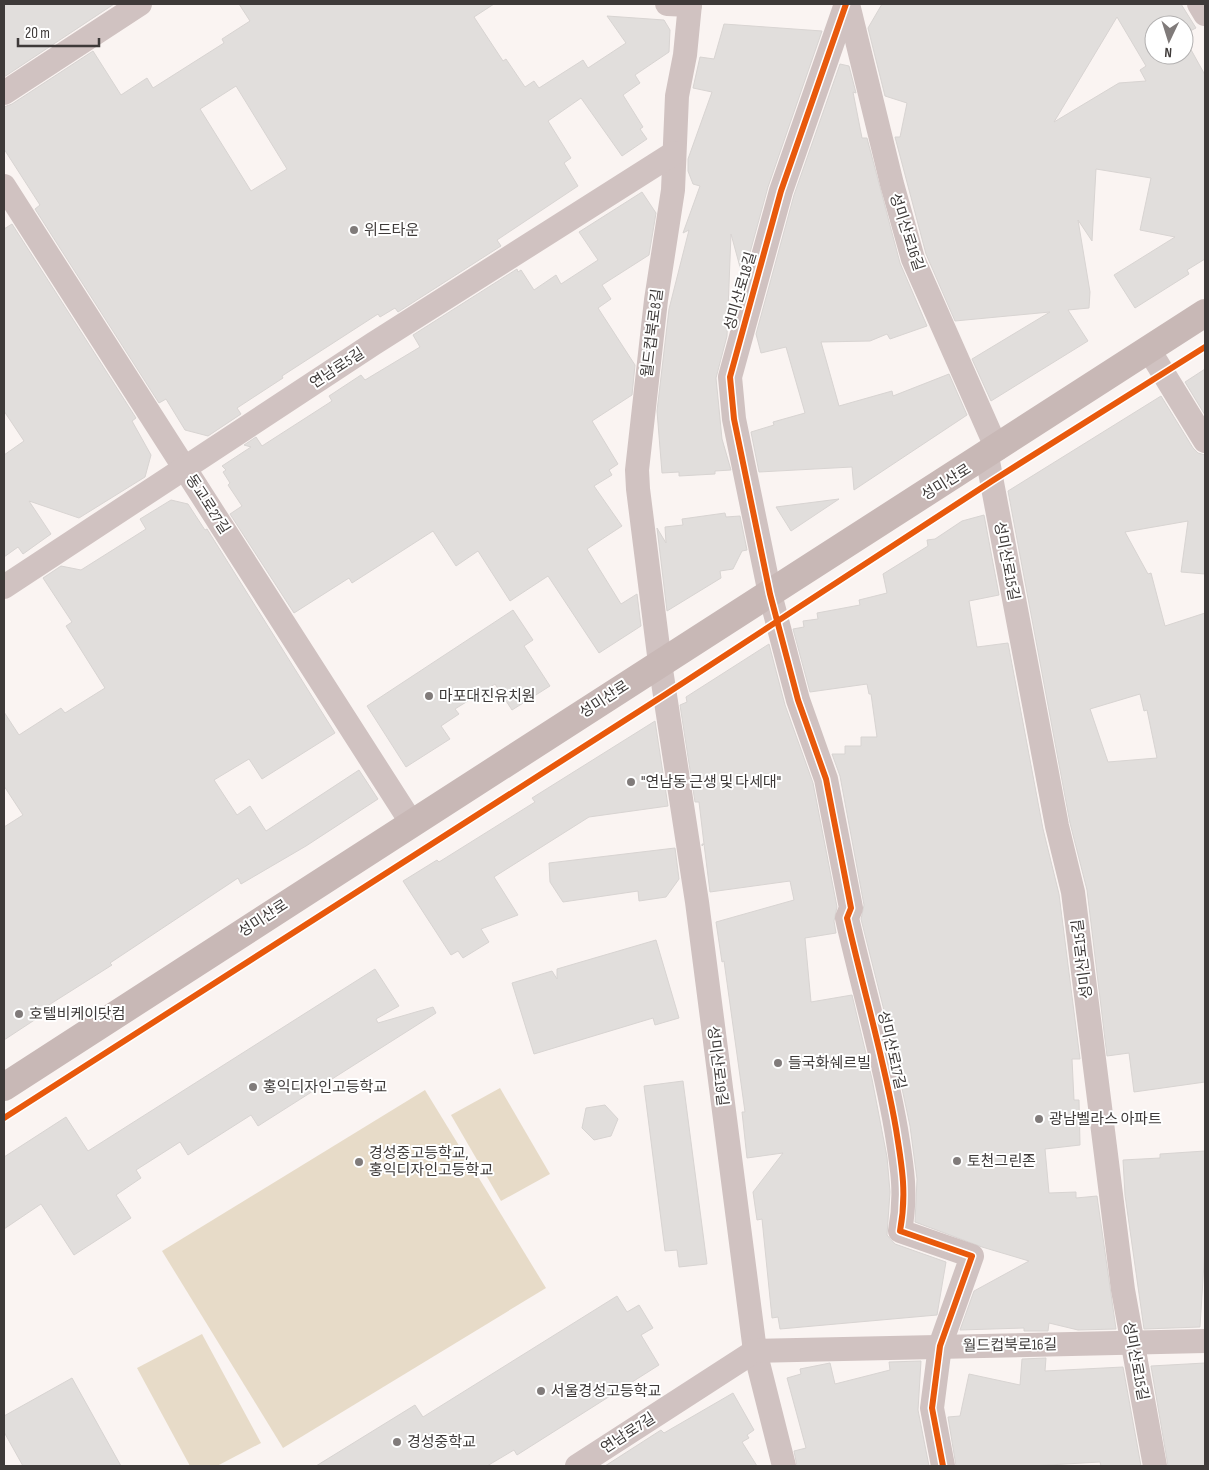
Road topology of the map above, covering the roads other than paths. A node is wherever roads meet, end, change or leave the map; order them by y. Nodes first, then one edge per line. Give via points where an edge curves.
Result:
1 (140, 4) edge
2 (682, 4) edge
3 (847, 4) edge
4 (1199, 4) edge
5 (1205, 14) edge
6 (4, 93) edge
7 (674, 153) junction
8 (4, 186) edge
9 (1205, 313) edge
10 (1149, 350) junction
11 (1205, 441) edge
12 (992, 452) junction
13 (185, 468) junction
14 (4, 588) edge
15 (770, 594) junction
16 (660, 663) junction
17 (411, 822) junction
18 (4, 1087) edge
19 (1205, 1341) edge
20 (1133, 1342) junction
21 (940, 1346) junction
22 (754, 1351) junction
23 (577, 1466) edge
24 (784, 1466) edge
25 (943, 1466) edge
26 (1155, 1466) edge

1 - 6 street
2 - 7 street, 월드컵북로8길 via 685,56 677,96
3 - 12 street, 성미산로16길 via 913,259
3 - 15 street, 성미산로18길 via 781,191 730,377 734,419
4 - 5 street
7 - 13 street, 연남로5길 via 494,265
7 - 16 street, 월드컵북로8길 via 673,190 656,300 638,470
8 - 13 street, 동교로27길
9 - 10 street, 성미산로
10 - 11 street
10 - 12 street, 성미산로
12 - 15 street, 성미산로
12 - 20 street, 성미산로15길 via 1054,808 1074,892 1123,1290
13 - 14 street, 연남로5길
13 - 17 street, 동교로27길
15 - 16 street, 성미산로
15 - 21 street, 성미산로17길 via 798,700 826,779 851,908 847,918 888,1084 904,1184 905,1205 900,1231 972,1256
16 - 17 street, 성미산로
16 - 22 street, 성미산로19길 via 697,902
17 - 18 street, 성미산로
19 - 20 street, 월드컵북로16길
20 - 21 street, 월드컵북로16길
20 - 26 street, 성미산로15길
21 - 22 street, 월드컵북로16길
21 - 25 street, 성미산로17길 via 932,1408
22 - 23 street, 연남로7길
22 - 24 street, 성미산로19길

